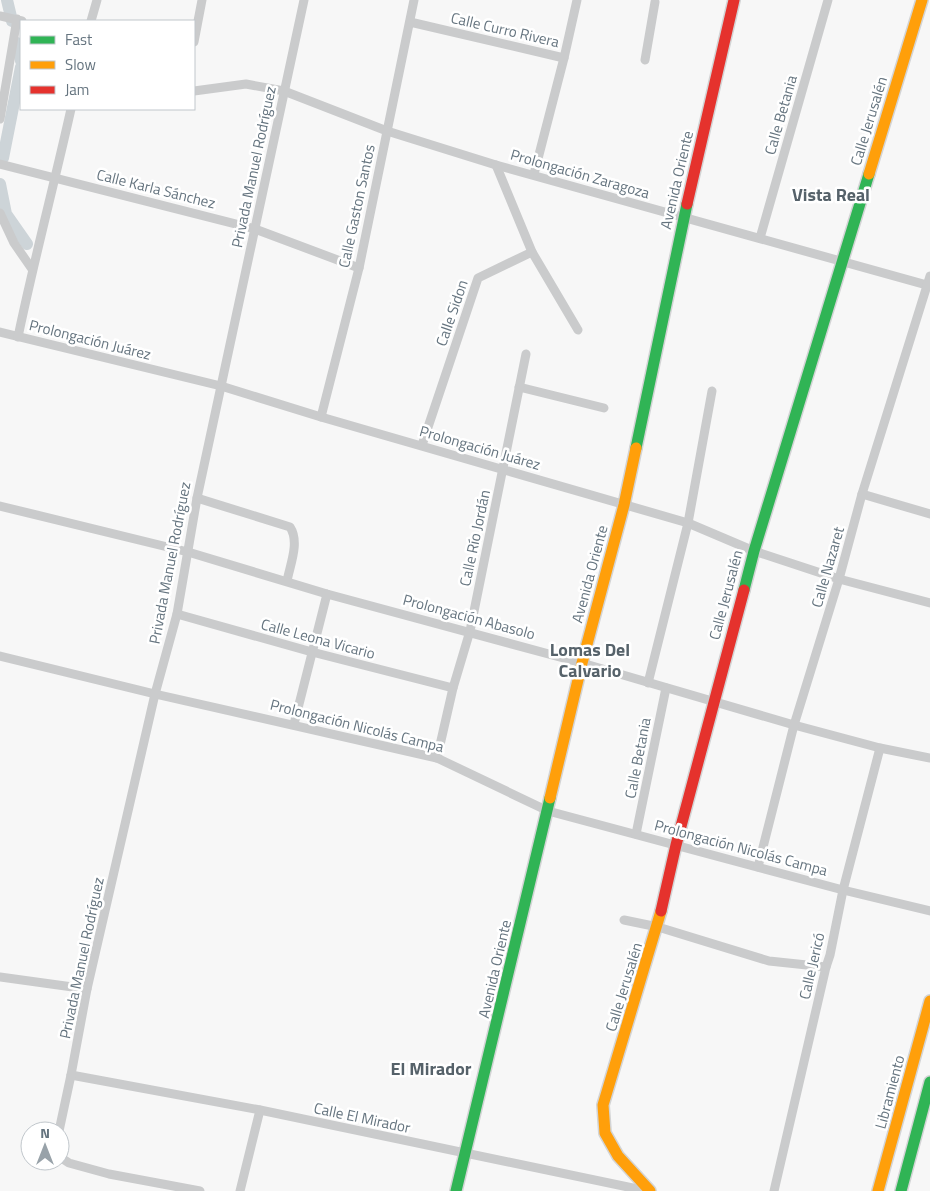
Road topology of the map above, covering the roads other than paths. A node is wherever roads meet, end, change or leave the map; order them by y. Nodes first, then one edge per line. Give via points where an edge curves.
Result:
1 (97, 0) edge
2 (202, 0) edge
3 (304, 0) edge
4 (414, 0) edge
5 (577, 0) edge
6 (734, 0) edge
7 (828, 0) edge
8 (922, 0) edge
9 (654, 1) edge
10 (0, 16) edge
11 (18, 20) edge
12 (91, 20) edge
13 (410, 22) junction
14 (195, 37) edge
15 (564, 58) junction
16 (646, 60) dead end
17 (195, 91) edge
18 (284, 91) junction
19 (70, 110) edge
20 (0, 118) edge
21 (387, 131) junction
22 (0, 164) edge
23 (496, 164) junction
24 (534, 174) junction
25 (56, 178) junction
26 (0, 213) edge
27 (684, 218) junction
28 (255, 229) junction
29 (760, 238) junction
30 (532, 252) junction
31 (842, 260) junction
32 (359, 268) junction
33 (32, 269) junction
34 (929, 282) edge
35 (578, 330) dead end
36 (0, 332) edge
37 (18, 337) junction
38 (526, 354) dead end
39 (221, 386) junction
40 (519, 387) junction
41 (712, 391) dead end
42 (604, 408) dead end
43 (321, 417) junction
44 (422, 446) junction
45 (504, 470) junction
46 (862, 494) junction
47 (197, 498) junction
48 (624, 505) junction
49 (0, 506) edge
50 (930, 514) edge
51 (688, 523) junction
52 (754, 551) junction
53 (188, 552) junction
54 (839, 579) junction
55 (287, 581) junction
56 (328, 594) junction
57 (930, 603) edge
58 (177, 614) junction
59 (470, 631) junction
60 (312, 652) junction
61 (0, 656) edge
62 (582, 663) junction
63 (648, 683) junction
64 (453, 688) junction
65 (666, 688) junction
66 (155, 694) junction
67 (713, 701) junction
68 (294, 724) junction
69 (794, 725) junction
70 (880, 748) junction
71 (437, 758) junction
72 (930, 758) edge
73 (548, 811) junction
74 (636, 834) junction
75 (676, 845) junction
76 (758, 867) junction
77 (843, 890) junction
78 (930, 911) edge
79 (624, 920) dead end
80 (658, 927) junction
81 (826, 967) junction
82 (0, 978) edge
83 (87, 989) junction
84 (930, 1001) edge
85 (72, 1075) junction
86 (930, 1082) edge
87 (927, 1108) edge
88 (260, 1110) junction
89 (61, 1121) edge
90 (465, 1154) junction
91 (70, 1163) edge
92 (200, 1191) edge
93 (240, 1191) edge
94 (456, 1191) edge
95 (649, 1191) edge
96 (774, 1191) edge
97 (878, 1191) edge
98 (901, 1191) edge

1 - 12 street
2 - 14 street
3 - 18 street, Privada Manuel Rodríguez
4 - 13 street, Calle Gaston Santos
5 - 15 street
6 - 27 street, Avenida Oriente
7 - 29 street, Calle Betania
8 - 31 street, Calle Jerusalén
9 - 16 street
10 - 11 street
11 - 20 street
13 - 15 street, Calle Curro Rivera
13 - 21 street, Calle Gaston Santos
15 - 24 street
17 - 18 street, Prolongación Zaragoza via 246,84
18 - 21 street, Prolongación Zaragoza
18 - 28 street, Privada Manuel Rodríguez
19 - 25 street
21 - 23 street, Prolongación Zaragoza
21 - 32 street, Calle Gaston Santos
22 - 25 street, Calle Karla Sánchez
23 - 24 street, Prolongación Zaragoza
23 - 30 street
24 - 27 street, Prolongación Zaragoza
25 - 28 street, Calle Karla Sánchez
25 - 33 street
26 - 33 street via 14,244
27 - 29 street, Prolongación Zaragoza
27 - 48 street, Avenida Oriente
28 - 32 street, Calle Karla Sánchez
28 - 39 street, Privada Manuel Rodríguez
29 - 31 street, Prolongación Zaragoza
30 - 35 street
30 - 44 street, Calle Sidon via 478,278
31 - 34 street, Prolongación Zaragoza
31 - 52 street, Calle Jerusalén
32 - 43 street, Calle Gaston Santos
33 - 37 street
34 - 46 street, Calle Nazaret
36 - 37 street, Prolongación Juárez
37 - 39 street, Prolongación Juárez
38 - 40 street, Calle Río Jordán
39 - 43 street, Prolongación Juárez
39 - 47 street, Privada Manuel Rodríguez
40 - 42 street
40 - 45 street, Calle Río Jordán
41 - 51 street
43 - 44 street, Prolongación Juárez
44 - 45 street, Prolongación Juárez
45 - 48 street, Prolongación Juárez
45 - 59 street, Calle Río Jordán
46 - 50 street
46 - 54 street, Calle Nazaret
47 - 53 street, Privada Manuel Rodríguez
47 - 55 street via 290,527 295,541
48 - 51 street, Prolongación Juárez
48 - 62 street, Avenida Oriente
49 - 53 street, Prolongación Abasolo
51 - 52 street, Prolongación Juárez
51 - 63 street
52 - 54 street, Prolongación Juárez
52 - 67 street, Calle Jerusalén
53 - 55 street, Prolongación Abasolo
53 - 58 street, Privada Manuel Rodríguez
54 - 57 street, Prolongación Juárez
54 - 69 street, Calle Nazaret
55 - 56 street, Prolongación Abasolo
56 - 59 street, Prolongación Abasolo
56 - 60 street
58 - 60 street, Calle Leona Vicario
58 - 66 street, Privada Manuel Rodríguez
59 - 62 street, Prolongación Abasolo
59 - 64 street, Calle Río Jordán
60 - 64 street, Calle Leona Vicario
60 - 68 street
61 - 66 street, Prolongación Nicolás Campa
62 - 63 street, Prolongación Abasolo
62 - 73 street, Avenida Oriente
63 - 65 street, Prolongación Abasolo
64 - 71 street, Calle Río Jordán
65 - 67 street, Prolongación Abasolo
65 - 74 street, Calle Betania
66 - 68 street, Prolongación Nicolás Campa
66 - 83 street, Privada Manuel Rodríguez
67 - 69 street, Prolongación Abasolo
67 - 75 street, Calle Jerusalén
68 - 71 street, Prolongación Nicolás Campa
69 - 70 street, Prolongación Abasolo
69 - 76 street, Calle Nazaret
70 - 72 street, Prolongación Abasolo
70 - 77 street, Calle Jericó
71 - 73 street, Prolongación Nicolás Campa
73 - 74 street, Prolongación Nicolás Campa
73 - 90 street, Avenida Oriente
74 - 75 street, Prolongación Nicolás Campa
75 - 76 street, Prolongación Nicolás Campa
75 - 80 street, Calle Jerusalén
76 - 77 street, Prolongación Nicolás Campa
77 - 78 street, Prolongación Nicolás Campa
77 - 81 street, Calle Jericó
79 - 80 street
80 - 81 street via 769,961
80 - 95 street, Calle Jerusalén via 603,1105 606,1133 618,1156
81 - 96 street, Calle Jericó
82 - 83 street
83 - 85 street, Privada Manuel Rodríguez
84 - 97 street, Libramiento
85 - 88 street, Calle El Mirador
85 - 89 street, Privada Manuel Rodríguez
86 - 87 street
87 - 98 street
88 - 90 street, Calle El Mirador
88 - 93 street
90 - 94 street, Avenida Oriente
90 - 95 street, Calle El Mirador
91 - 92 street

